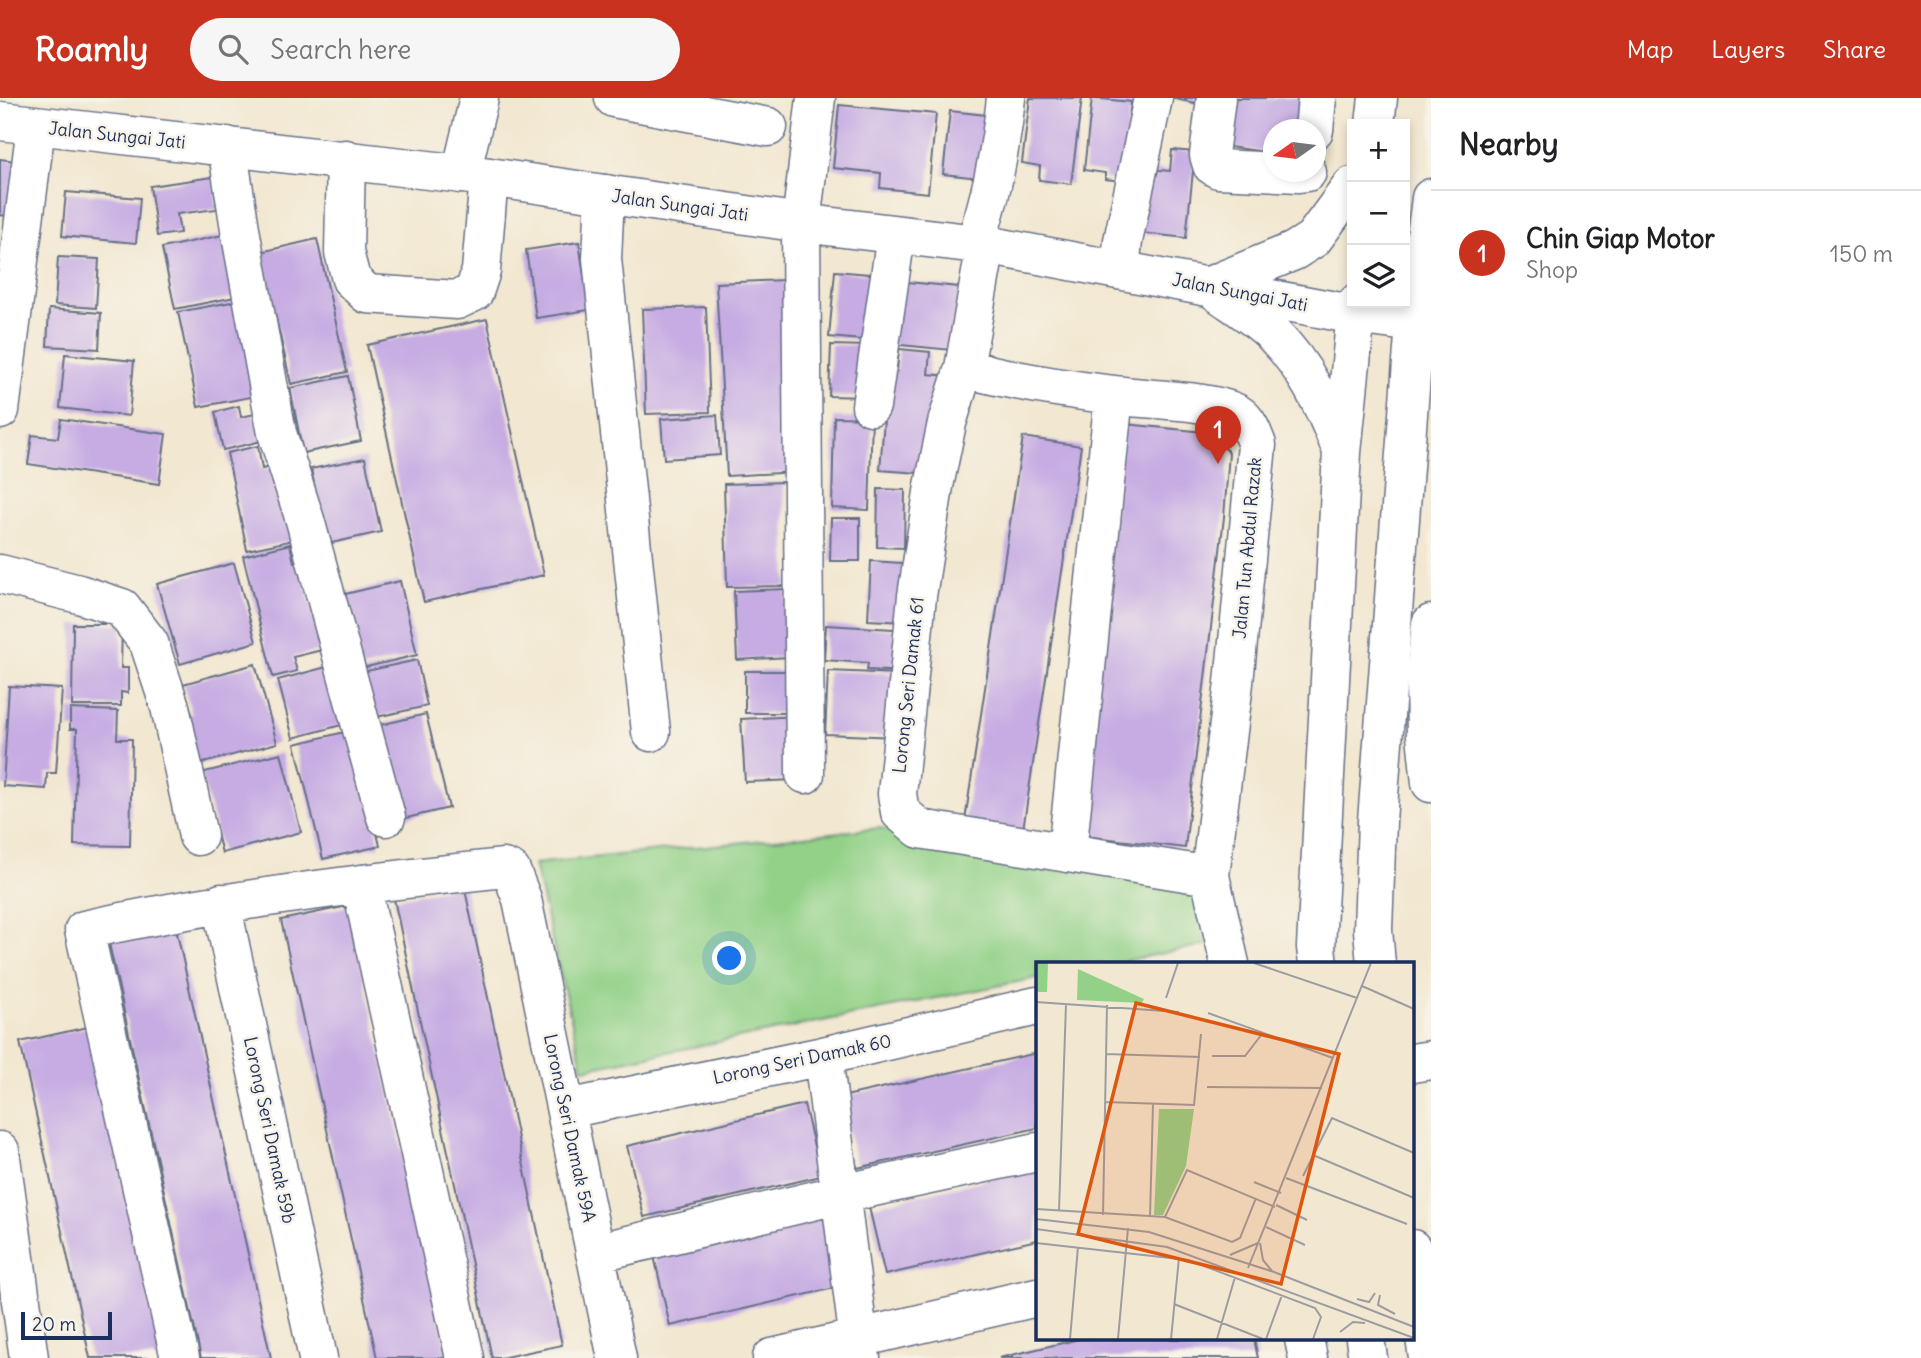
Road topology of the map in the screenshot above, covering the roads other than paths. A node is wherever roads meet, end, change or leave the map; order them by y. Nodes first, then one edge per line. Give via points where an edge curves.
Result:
1 (816, 98) edge
2 (1006, 98) edge
3 (1153, 98) edge
4 (1216, 98) edge
5 (1317, 98) edge
6 (1378, 98) edge
7 (626, 99) edge
8 (476, 108) edge
9 (1315, 119) edge
10 (1376, 119) edge
11 (18, 124) edge
12 (768, 127) dead end
13 (227, 146) junction
14 (346, 159) junction
15 (1263, 171) edge
16 (475, 175) junction
17 (1347, 193) edge
18 (605, 194) junction
19 (1431, 198) edge
20 (804, 199) junction
21 (983, 229) junction
22 (896, 235) junction
23 (1123, 243) junction
24 (1209, 286) junction
25 (1356, 309) edge
26 (1415, 323) junction
27 (964, 368) junction
28 (1114, 395) junction
29 (871, 406) dead end
30 (0, 410) edge
31 (1342, 452) junction
32 (0, 574) edge
33 (1431, 624) edge
34 (651, 732) dead end
35 (1428, 735) edge
36 (805, 774) dead end
37 (1431, 782) edge
38 (386, 817) dead end
39 (198, 836) dead end
40 (1067, 853) junction
41 (1210, 876) junction
42 (361, 884) junction
43 (221, 903) junction
44 (1225, 962) edge
45 (1318, 962) edge
46 (1376, 962) edge
47 (1036, 1006) edge
48 (823, 1056) junction
49 (567, 1109) junction
50 (0, 1150) edge
51 (1036, 1152) edge
52 (841, 1194) junction
53 (596, 1253) junction
54 (1414, 1263) edge
55 (1036, 1297) edge
56 (1304, 1340) edge
57 (1365, 1340) edge
58 (860, 1348) edge
59 (29, 1358) edge
60 (180, 1358) edge
61 (318, 1358) edge
62 (465, 1358) edge
63 (617, 1358) edge
64 (772, 1358) edge
65 (1308, 1358) edge
66 (1368, 1358) edge
67 (1428, 1358) edge

1 - 20 street
2 - 21 street, Lorong Seri Damak 61
3 - 23 street
4 - 15 street via 1209,155 1212,165
5 - 9 street
6 - 10 street
7 - 12 street
8 - 16 street
11 - 13 street, Jalan Sungai Jati
11 - 30 street
13 - 14 street, Jalan Sungai Jati
13 - 38 street via 277,432
14 - 16 street, Jalan Sungai Jati
14 - 16 street via 344,252 351,279 367,294 457,300 474,292 481,271
16 - 18 street, Jalan Sungai Jati
17 - 24 street via 1313,239
18 - 20 street, Jalan Sungai Jati
18 - 34 street via 602,259
19 - 26 street
20 - 22 street, Jalan Sungai Jati
20 - 36 street
21 - 22 street, Jalan Sungai Jati
21 - 23 street, Jalan Sungai Jati
21 - 27 street, Lorong Seri Damak 61
22 - 29 street
23 - 24 street, Jalan Sungai Jati
24 - 25 street, Jalan Sungai Jati
24 - 31 street via 1273,334 1309,379
25 - 26 street, Jalan Sungai Jati
25 - 31 street
26 - 46 street via 1377,821
27 - 28 street, Jalan Tun Abdul Razak
27 - 40 street, Lorong Seri Damak 61 via 934,486 917,596 897,794 900,812 920,829
28 - 40 street
28 - 41 street, Jalan Tun Abdul Razak via 1223,407 1240,415 1257,444
31 - 45 street
32 - 39 street via 122,608 149,643 170,707
33 - 35 street via 1425,679
35 - 37 street
40 - 41 street, Lorong Seri Damak 61
41 - 44 street, Jalan Tun Abdul Razak
42 - 43 street
42 - 49 street, Lorong Seri Damak 59A via 504,868 511,871 522,899
42 - 62 street
43 - 60 street via 84,930
43 - 61 street, Lorong Seri Damak 59b
47 - 48 street, Lorong Seri Damak 60
48 - 49 street, Lorong Seri Damak 60
48 - 52 street
49 - 53 street, Lorong Seri Damak 59A
50 - 59 street
51 - 52 street
52 - 53 street
52 - 58 street
53 - 63 street, Lorong Seri Damak 59A
54 - 67 street
55 - 58 street
56 - 65 street
57 - 66 street
58 - 64 street

